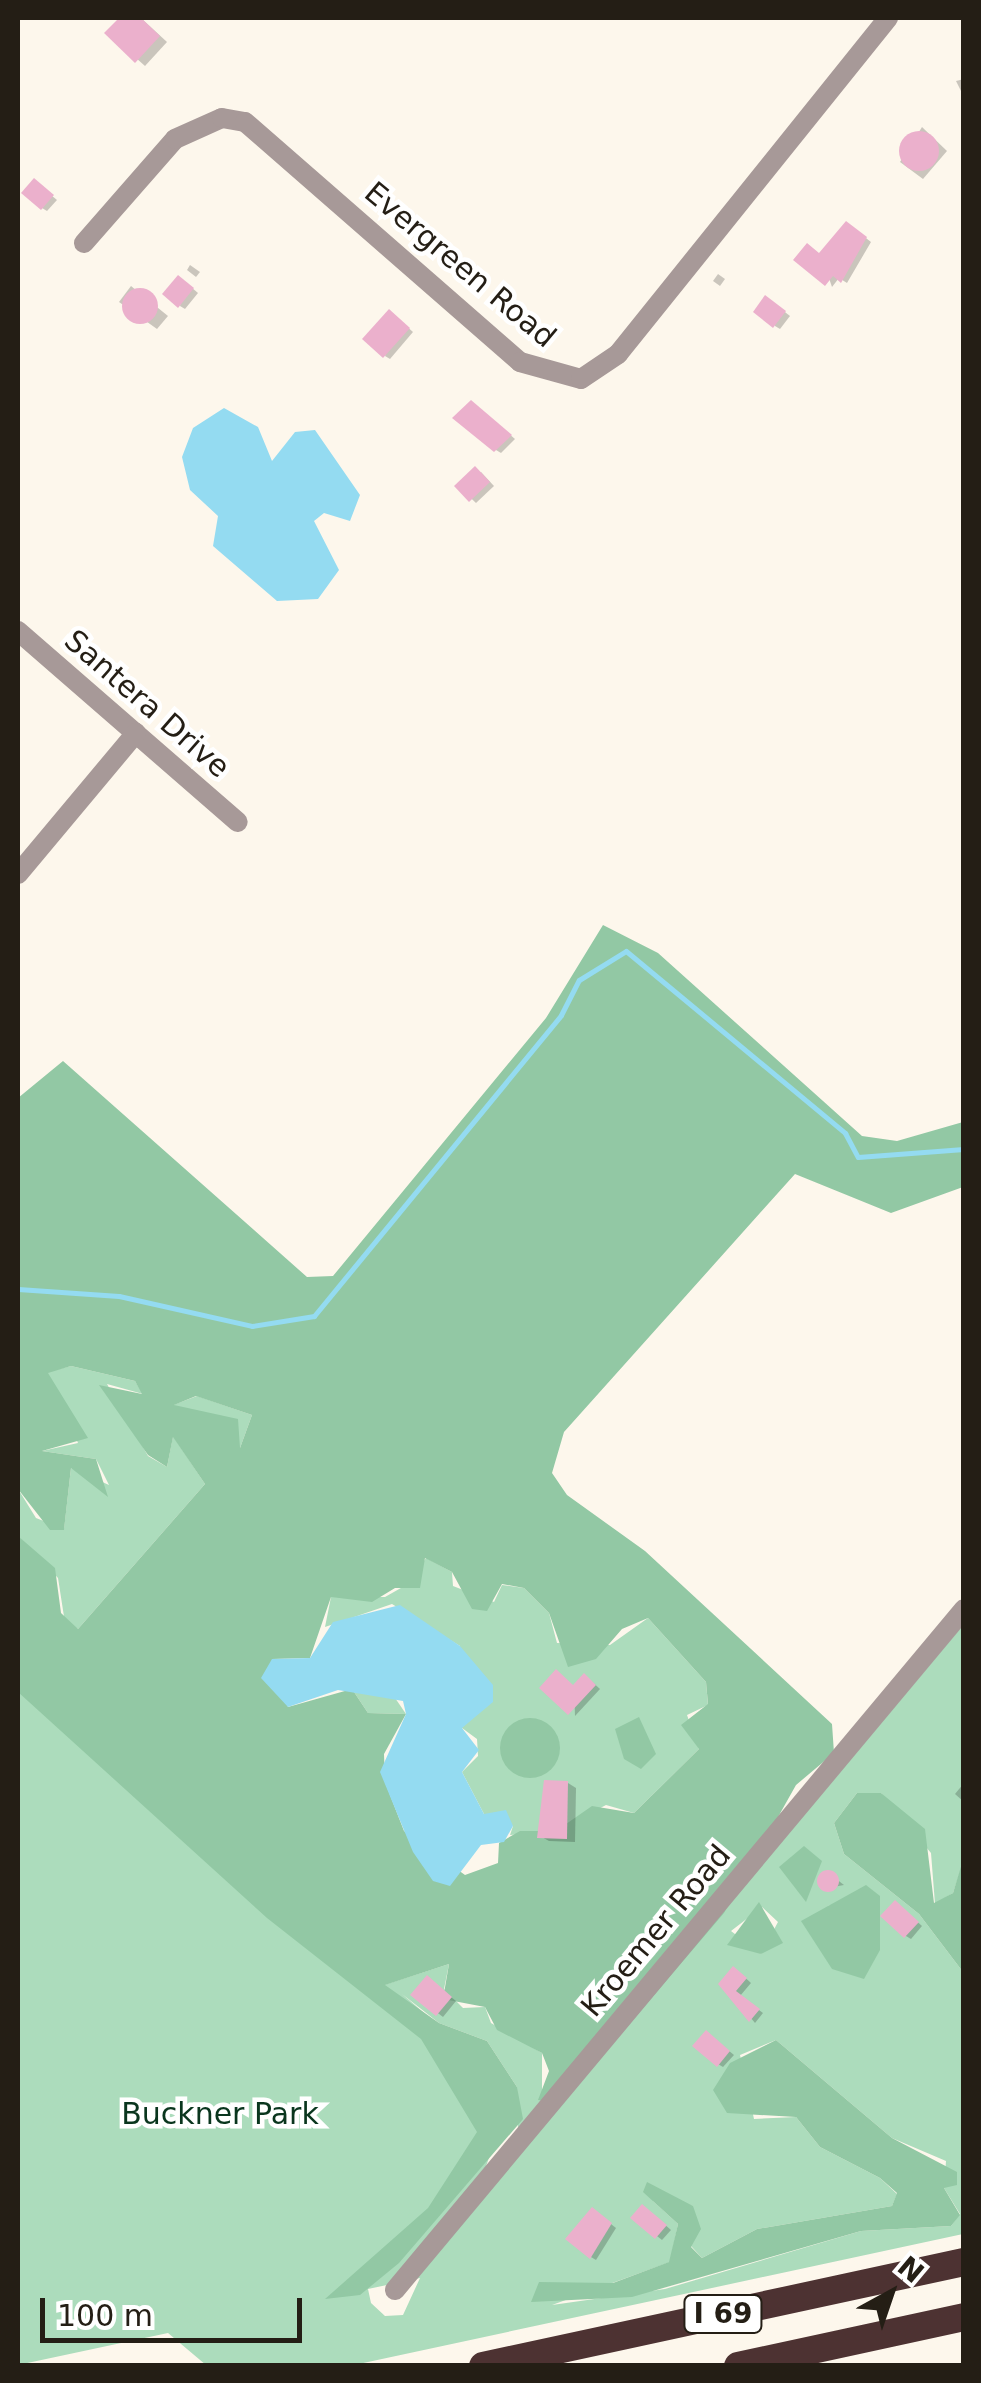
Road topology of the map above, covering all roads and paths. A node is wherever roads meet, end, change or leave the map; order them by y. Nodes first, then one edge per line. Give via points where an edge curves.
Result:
1 (888, 18) edge
2 (84, 243) dead end
3 (18, 631) edge
4 (136, 734) junction
5 (238, 822) dead end
6 (18, 874) edge
7 (964, 1610) edge
8 (964, 2262) edge
9 (394, 2290) dead end
10 (964, 2317) edge
11 (484, 2366) edge
12 (738, 2366) edge

1 - 2 street, Evergreen Road via 618,354 581,379 520,362 245,122 222,118 176,139
3 - 4 street, Santera Drive
4 - 5 street, Santera Drive
4 - 6 street
7 - 9 street, Kroemer Road
8 - 11 highway, I 69
10 - 12 highway, I 69

